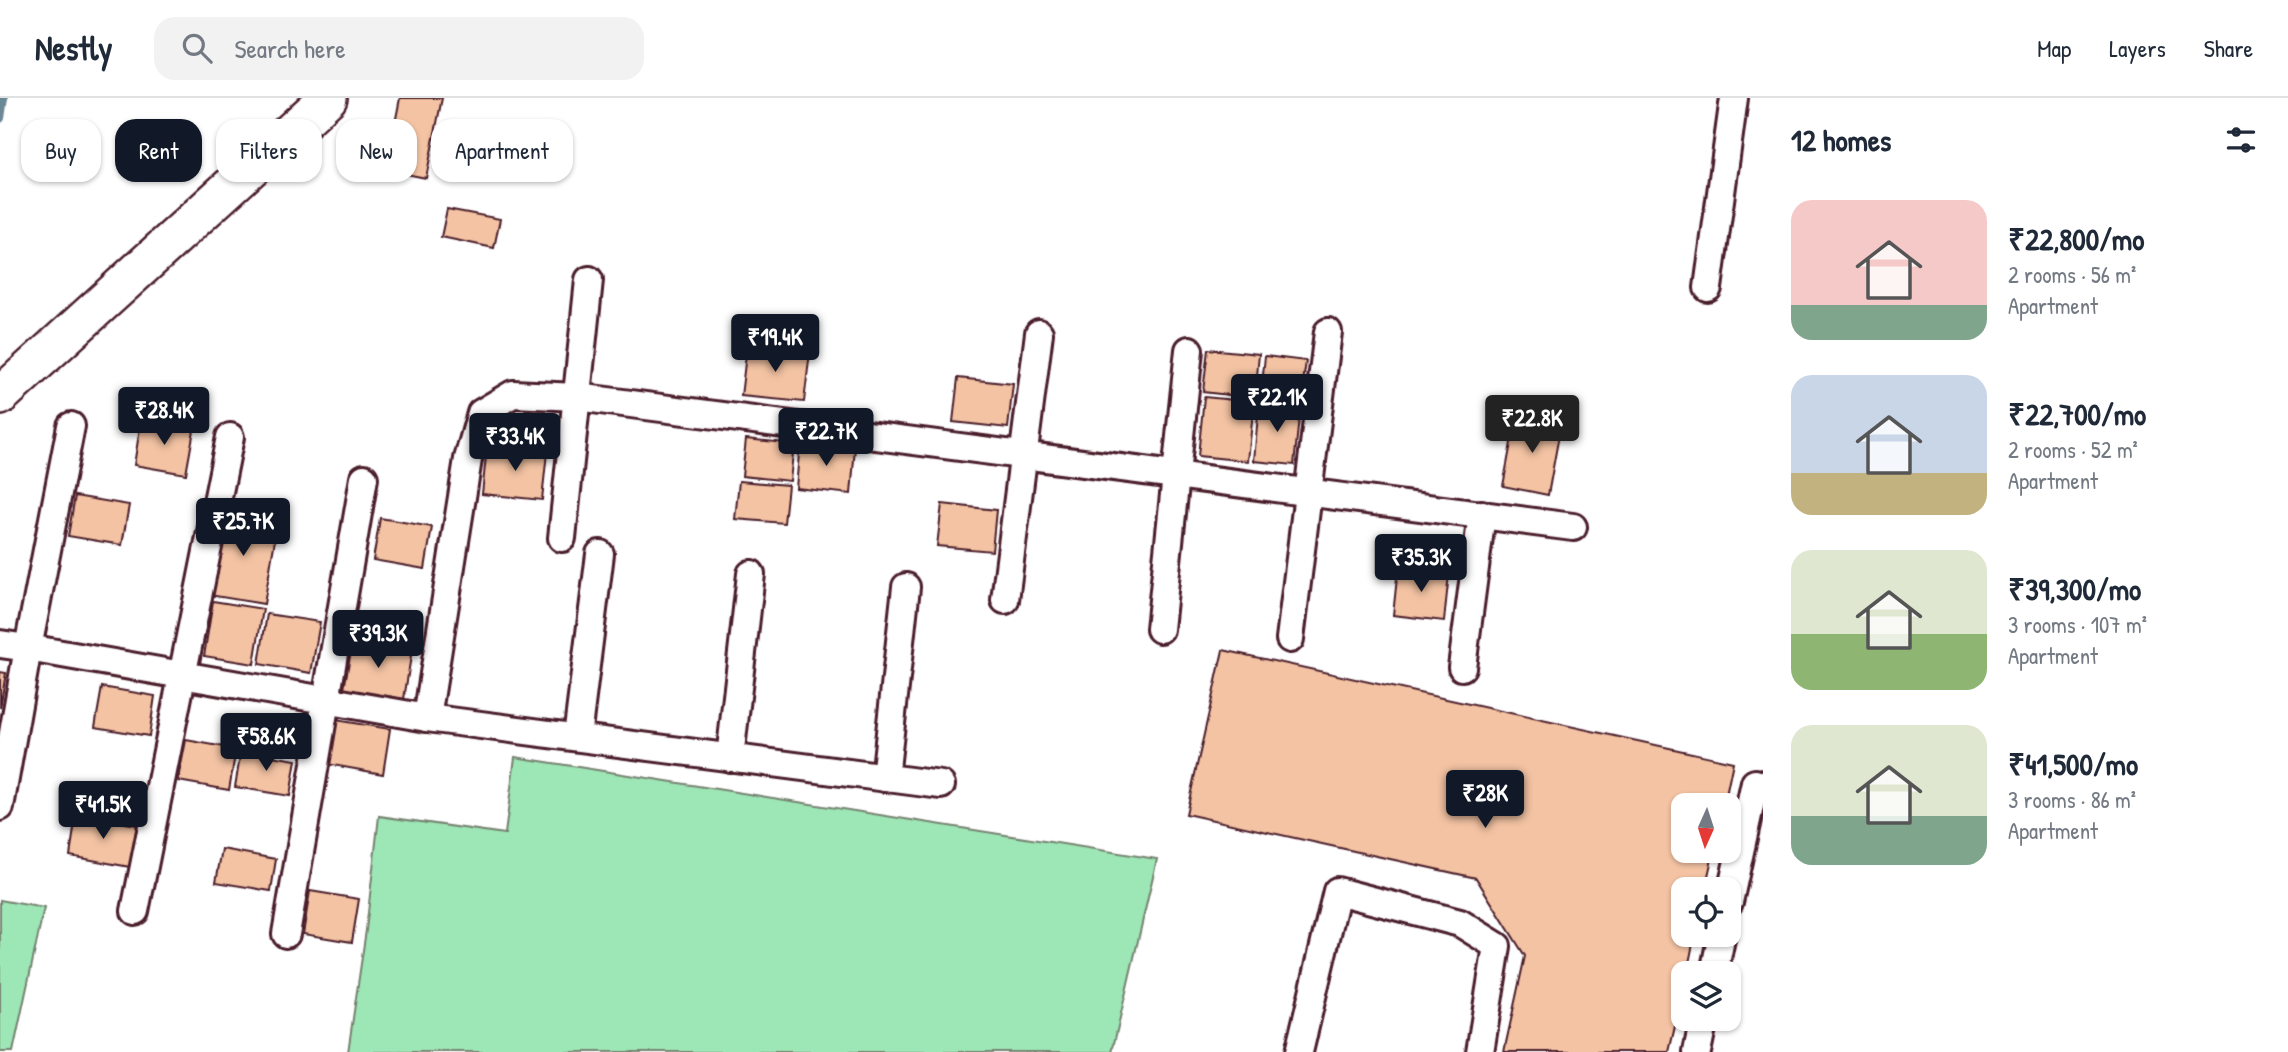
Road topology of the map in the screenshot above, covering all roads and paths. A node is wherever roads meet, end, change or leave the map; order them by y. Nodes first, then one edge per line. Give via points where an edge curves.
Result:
1 (328, 98) edge
2 (1734, 98) edge
3 (589, 281) dead end
4 (1708, 288) dead end
5 (1328, 332) dead end
6 (1039, 333) dead end
7 (1189, 350) dead end
8 (0, 396) edge
9 (577, 397) junction
10 (71, 426) dead end
11 (230, 437) dead end
12 (1024, 455) junction
13 (1176, 475) junction
14 (363, 478) dead end
15 (1308, 492) junction
16 (1482, 514) junction
17 (1573, 527) dead end
18 (562, 538) dead end
19 (600, 554) dead end
20 (751, 574) dead end
21 (906, 587) dead end
22 (1005, 600) dead end
23 (1160, 629) dead end
24 (1290, 639) dead end
25 (0, 644) edge
26 (29, 648) junction
27 (1462, 667) dead end
28 (182, 675) junction
29 (326, 700) junction
30 (427, 718) junction
31 (577, 737) junction
32 (730, 758) junction
33 (885, 778) junction
34 (1755, 783) dead end
35 (941, 785) dead end
36 (0, 807) edge
37 (1734, 877) edge
38 (135, 911) dead end
39 (286, 934) dead end
40 (1701, 1031) edge
41 (1299, 1052) edge
42 (1480, 1052) edge
43 (1697, 1052) edge

1 - 8 main road
2 - 4 street
3 - 9 street
5 - 15 street
6 - 12 street
7 - 13 street
9 - 12 street
9 - 18 street
9 - 30 street via 513,394 481,413 468,459
10 - 26 street
11 - 28 street
12 - 13 street
12 - 22 street
13 - 15 street
13 - 23 street
14 - 29 street
15 - 16 street
15 - 24 street
16 - 17 street
16 - 27 street
19 - 31 street
20 - 32 street
21 - 33 street
25 - 26 street
26 - 28 street
26 - 36 street
28 - 29 street
28 - 38 street
29 - 30 street
29 - 39 street
30 - 31 street
31 - 32 street
32 - 33 street
33 - 35 street
34 - 37 street
40 - 43 street
41 - 42 street via 1337,891 1460,923 1497,946

